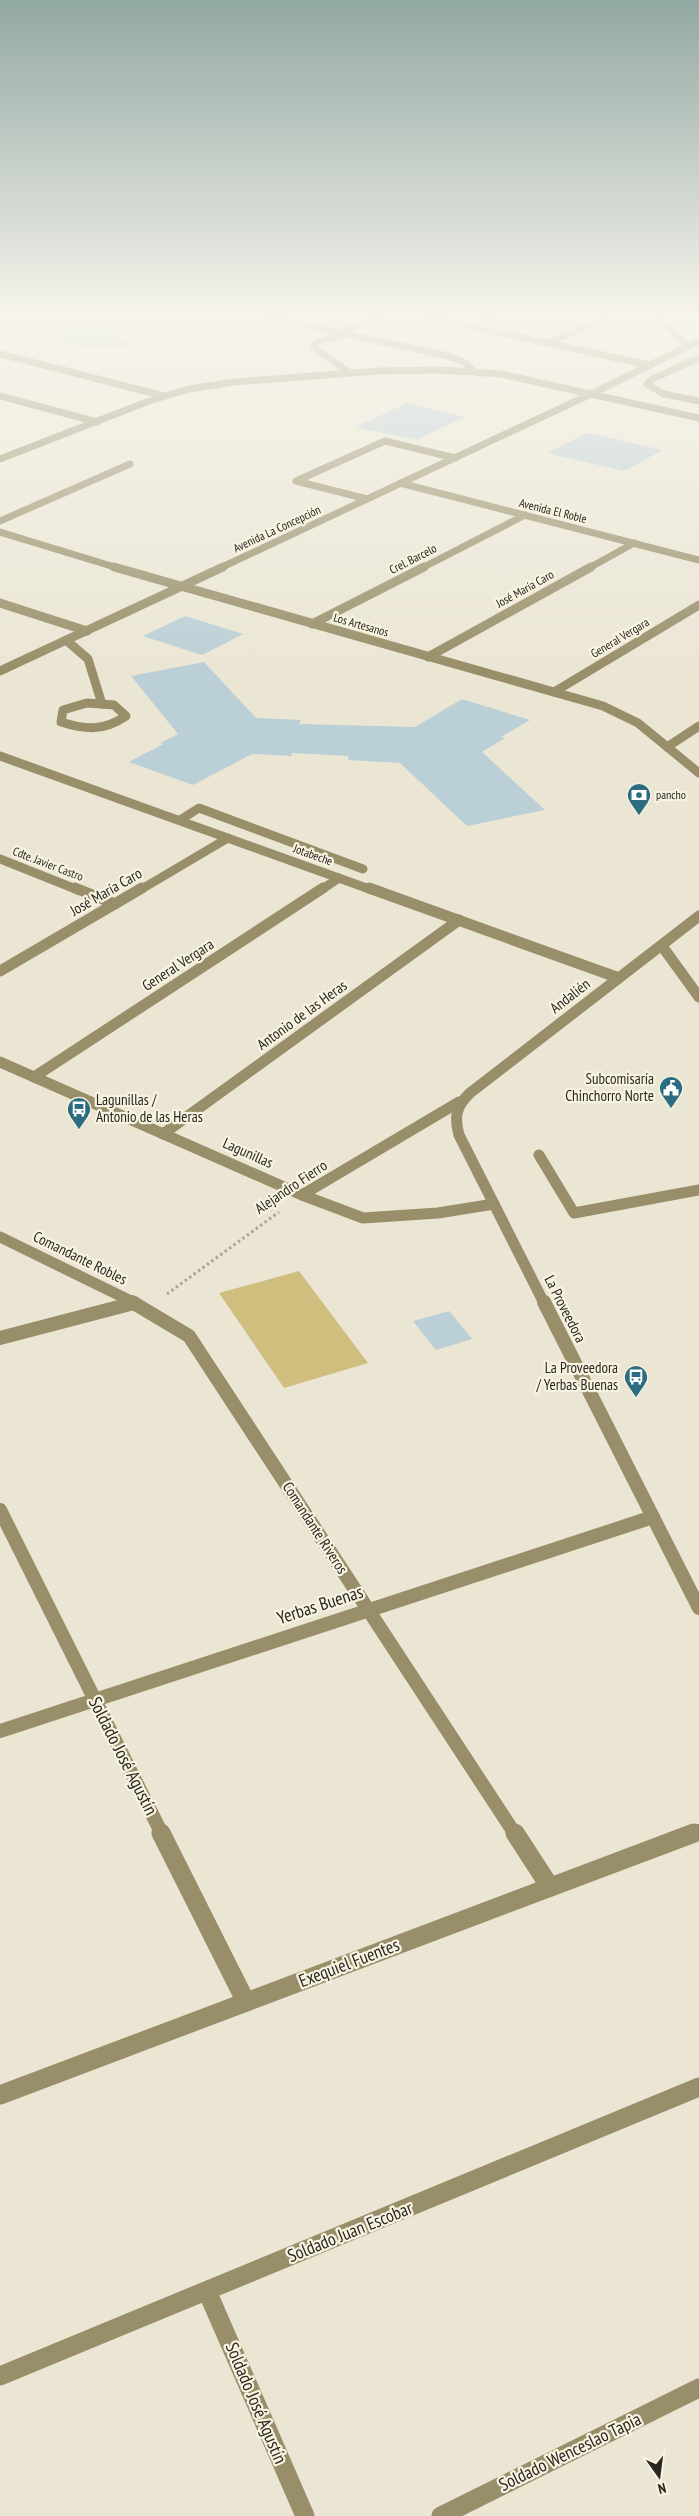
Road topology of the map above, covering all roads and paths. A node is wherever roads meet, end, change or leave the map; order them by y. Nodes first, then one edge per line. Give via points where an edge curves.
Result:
1 (64, 434) edge
2 (505, 434) edge
3 (455, 458) junction
4 (0, 459) edge
5 (130, 464) dead end
6 (400, 483) junction
7 (367, 499) junction
8 (525, 515) junction
9 (0, 521) edge
10 (0, 532) edge
11 (634, 543) junction
12 (699, 560) edge
13 (180, 587) junction
14 (0, 603) edge
15 (699, 605) edge
16 (312, 624) junction
17 (87, 630) junction
18 (66, 640) junction
19 (428, 657) junction
20 (0, 671) edge
21 (554, 692) junction
22 (102, 704) junction
23 (699, 726) edge
24 (667, 747) junction
25 (0, 756) edge
26 (699, 773) edge
27 (180, 820) junction
28 (228, 838) junction
29 (2, 862) edge
30 (363, 869) dead end
31 (339, 878) junction
32 (115, 904) junction
33 (699, 916) edge
34 (459, 920) junction
35 (662, 946) junction
36 (0, 972) edge
37 (619, 978) junction
38 (699, 997) edge
39 (0, 1062) edge
40 (34, 1077) junction
41 (459, 1102) junction
42 (164, 1134) junction
43 (538, 1155) dead end
44 (699, 1190) edge
45 (302, 1195) junction
46 (494, 1204) junction
47 (0, 1237) edge
48 (140, 1306) junction
49 (0, 1338) edge
50 (0, 1510) edge
51 (653, 1517) junction
52 (699, 1608) edge
53 (368, 1609) junction
54 (95, 1699) junction
55 (0, 1731) edge
56 (699, 1831) edge
57 (550, 1887) junction
58 (246, 2002) junction
59 (699, 2088) edge
60 (0, 2095) edge
61 (207, 2291) junction
62 (0, 2376) edge
63 (699, 2388) edge
64 (305, 2516) edge
65 (441, 2516) edge

1 - 4 street
2 - 3 street, Avenida La Concepción
3 - 6 street, Avenida La Concepción
3 - 7 street via 384,441 296,481
5 - 9 street
6 - 7 street, Avenida La Concepción
6 - 8 street, Avenida El Roble
7 - 13 street, Avenida La Concepción
8 - 11 street, Avenida El Roble
8 - 16 street, Crel. Barcelo
10 - 13 street, Los Artesanos
11 - 12 street, Avenida El Roble
11 - 19 street, José María Caro
13 - 16 street, Los Artesanos
13 - 17 street, Avenida La Concepción
14 - 17 street
15 - 21 street, General Vergara
16 - 19 street, Los Artesanos
17 - 18 street, Avenida La Concepción
18 - 20 street, Avenida La Concepción
18 - 22 street via 88,659
19 - 21 street, Los Artesanos
21 - 24 street, Los Artesanos via 630,717
22 - 22 street via 87,702 63,710 61,722 82,730 112,727 126,716 114,705
23 - 24 street
24 - 26 street, Los Artesanos
25 - 27 street, Jotabeche
27 - 28 street, Jotabeche
27 - 30 street via 199,808
28 - 31 street, Jotabeche
28 - 32 street, José María Caro
29 - 32 street, Cdte. Javier Castro
31 - 34 street, Jotabeche
31 - 40 street, General Vergara
32 - 36 street, José María Caro
33 - 35 street, Andalién
34 - 37 street, Jotabeche
34 - 42 street, Antonio de las Heras
35 - 37 street, Andalién
35 - 38 street
37 - 41 street, Andalién
39 - 40 street, Lagunillas
40 - 42 street, Lagunillas
41 - 45 street, Alejandro Fierro
41 - 46 street, La Proveedora via 455,1117 459,1135
42 - 45 street, Lagunillas
43 - 44 street via 574,1213
45 - 46 street, Lagunillas via 363,1218 438,1213
45 - 48 path, Alejandro Fierro
46 - 51 street, La Proveedora
47 - 48 street, Comandante Robles
48 - 49 street
48 - 53 street, Comandante Riveros via 189,1336
50 - 54 street, Soldado José Agustín
51 - 52 street, La Proveedora
51 - 53 street, Yerbas Buenas
53 - 54 street, Yerbas Buenas
53 - 57 street, Comandante Riveros
54 - 55 street, Yerbas Buenas
54 - 58 street, Soldado José Agustín
56 - 57 street, Exequiel Fuentes
57 - 58 street, Exequiel Fuentes
58 - 60 street, Exequiel Fuentes
59 - 61 street, Soldado Juan Escobar
61 - 62 street, Soldado Juan Escobar
61 - 64 street, Soldado José Agustín
63 - 65 street, Soldado Wenceslao Tapia

